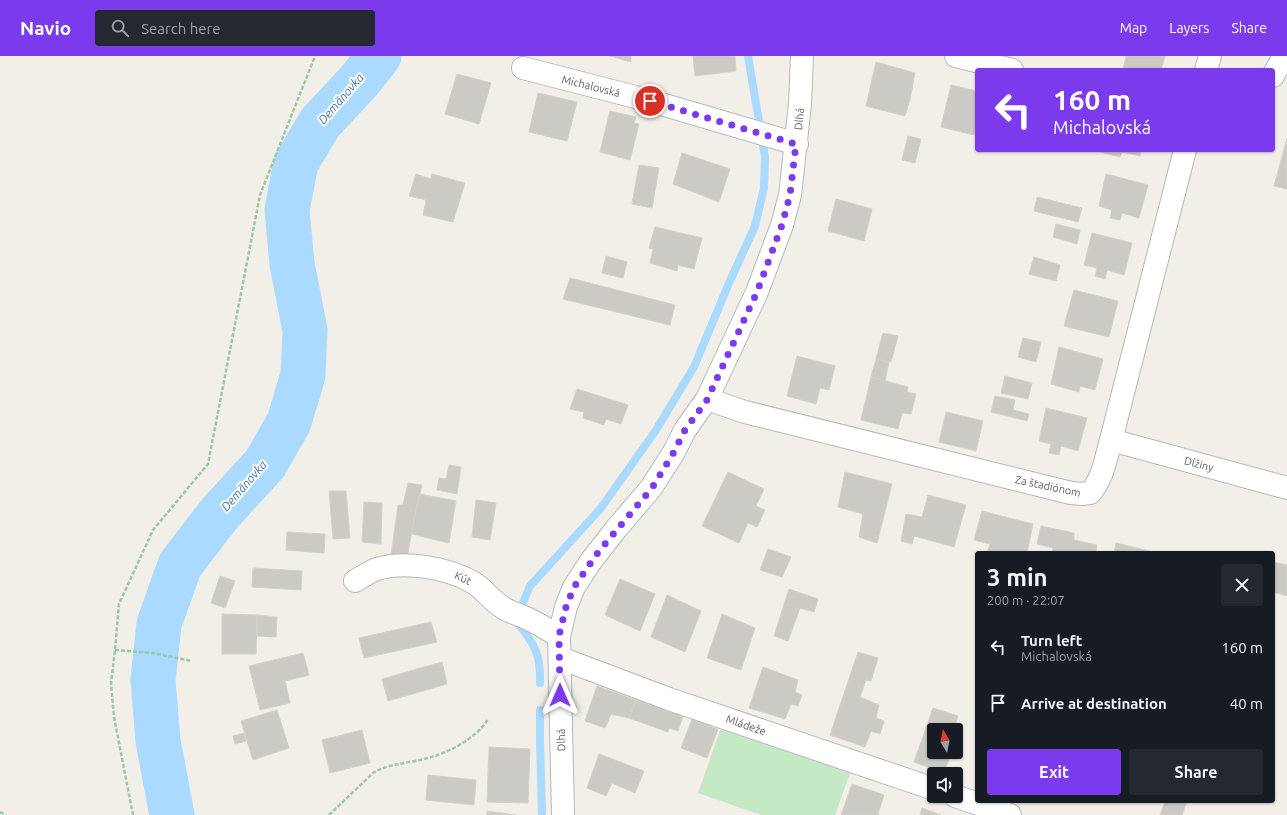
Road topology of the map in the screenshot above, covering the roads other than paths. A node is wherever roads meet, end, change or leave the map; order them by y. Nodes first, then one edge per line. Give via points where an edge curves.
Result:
1 (802, 56) edge
2 (956, 56) edge
3 (1210, 56) edge
4 (1284, 56) edge
5 (522, 68) dead end
6 (1004, 68) edge
7 (1207, 68) edge
8 (1275, 72) edge
9 (796, 144) junction
10 (1184, 152) edge
11 (707, 400) junction
12 (1111, 440) junction
13 (1287, 488) edge
14 (355, 581) dead end
15 (559, 636) junction
16 (560, 658) junction
17 (927, 787) edge
18 (963, 799) edge
19 (975, 803) edge
20 (975, 803) edge
21 (563, 815) edge
22 (1010, 815) edge

1 - 9 street, Dlhá
2 - 6 street
3 - 7 street
4 - 8 street
5 - 9 street, Michalovská via 650,101
9 - 11 street, Dlhá via 790,195 782,225 757,292
10 - 12 street, Za štadiónom
11 - 12 street, Za štadiónom via 745,412 1070,493 1090,494 1096,487
11 - 15 street, Dlhá via 685,430 652,488 612,534 574,587
12 - 13 street, Dlžiny
14 - 15 street, Kút via 376,569 394,566 420,566 446,571 474,583 501,607
15 - 16 street, Dlhá
16 - 17 street, Mládeže via 669,699
16 - 21 street, Dlhá
18 - 20 street
19 - 22 street

